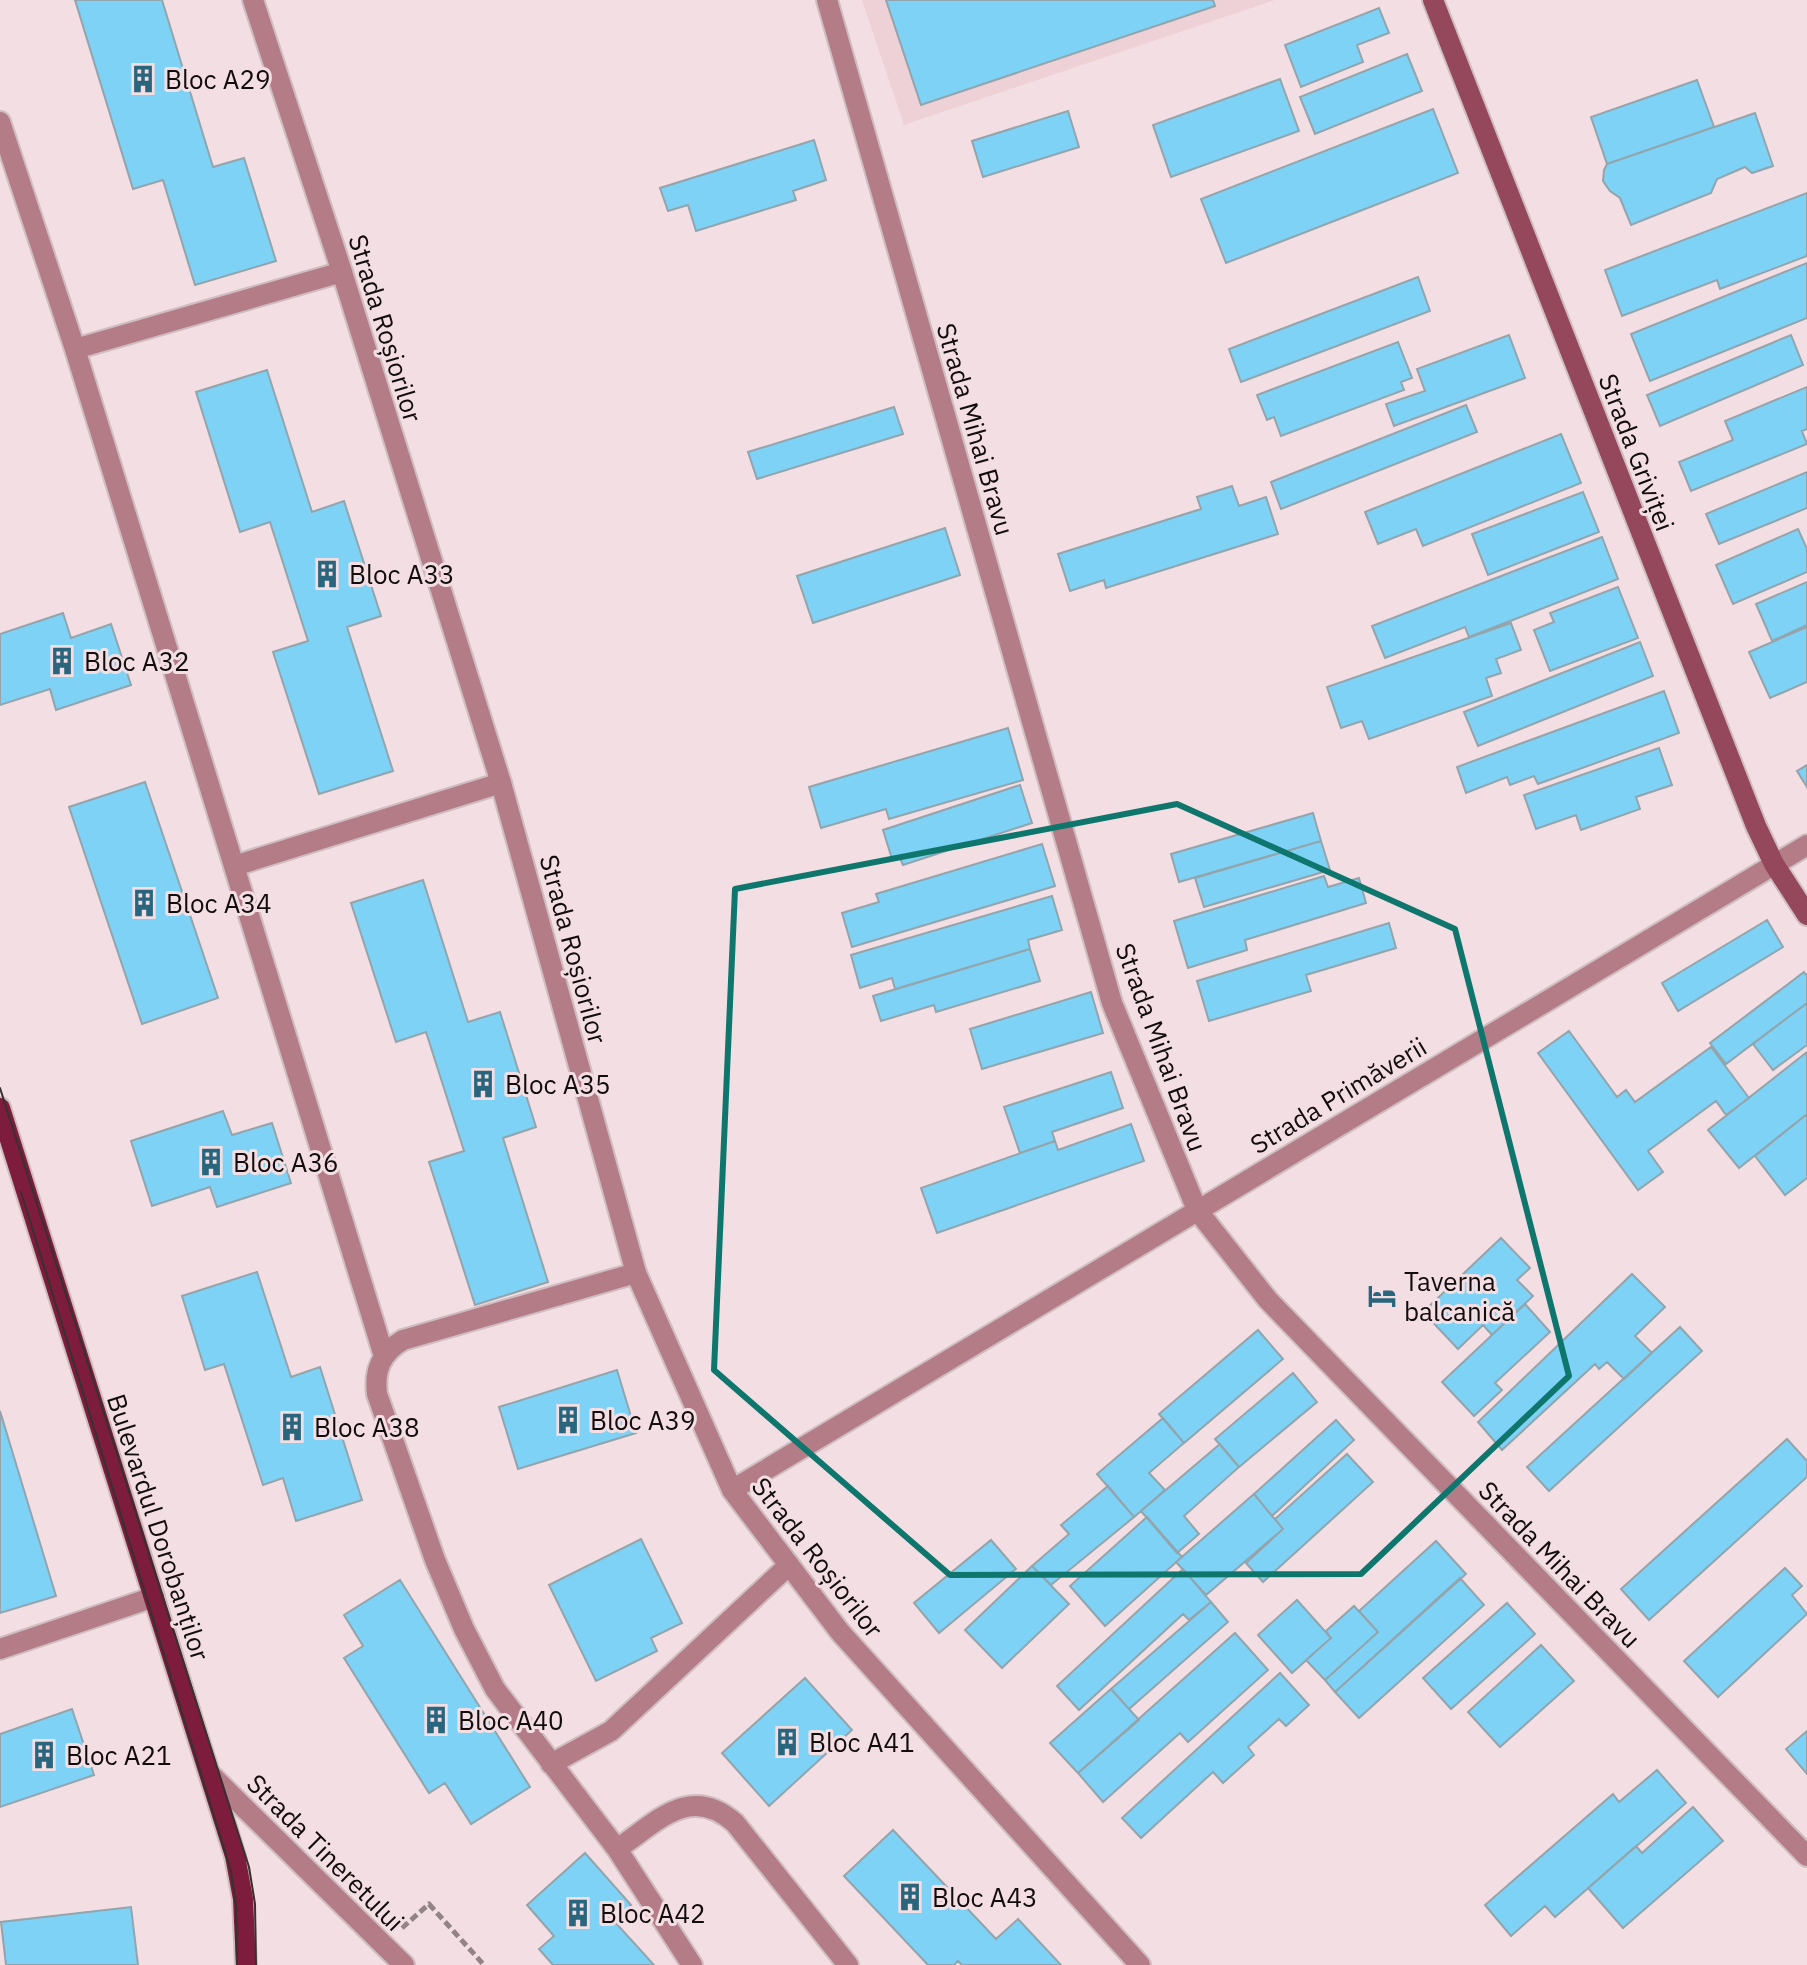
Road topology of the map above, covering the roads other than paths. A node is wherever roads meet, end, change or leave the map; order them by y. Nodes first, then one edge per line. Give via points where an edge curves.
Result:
1 (253, 0) edge
2 (827, 0) edge
3 (1433, 0) edge
4 (0, 122) edge
5 (342, 272) junction
6 (75, 349) junction
7 (501, 783) junction
8 (1807, 845) edge
9 (1774, 864) junction
10 (234, 866) junction
11 (1807, 915) edge
12 (0, 1108) edge
13 (1197, 1210) junction
14 (636, 1273) junction
15 (384, 1356) junction
16 (732, 1490) junction
17 (789, 1565) junction
18 (154, 1597) junction
19 (0, 1649) edge
20 (551, 1764) junction
21 (211, 1775) junction
22 (617, 1849) junction
23 (1807, 1856) edge
24 (246, 1965) edge
25 (404, 1965) edge
26 (692, 1965) edge
27 (848, 1965) edge
28 (1140, 1965) edge

1 - 5 street, Strada Roșiorilor
2 - 13 street, Strada Mihai Bravu via 1112,1003
3 - 9 main road, Strada Griviței
4 - 6 street
5 - 6 street
5 - 7 street, Strada Roșiorilor
6 - 10 street
7 - 10 street
7 - 14 street, Strada Roșiorilor
8 - 9 street, Strada Primăverii
9 - 11 main road, Strada Griviței
9 - 13 street, Strada Primăverii
10 - 15 street
12 - 18 main road, Bulevardul Dorobanților
13 - 16 street, Strada Primăverii
13 - 23 street, Strada Mihai Bravu via 1268,1300
14 - 15 street via 403,1340
14 - 16 street, Strada Roșiorilor
15 - 20 street via 375,1380 377,1394 435,1560 495,1689
16 - 17 street, Strada Roșiorilor
17 - 20 street via 611,1731
17 - 28 street, Strada Roșiorilor via 840,1632
18 - 19 street
18 - 21 main road, Bulevardul Dorobanților
20 - 22 street
21 - 24 main road, Bulevardul Dorobanților via 235,1856
21 - 25 street, Strada Tineretului
22 - 26 street
22 - 27 street via 684,1804 723,1812

